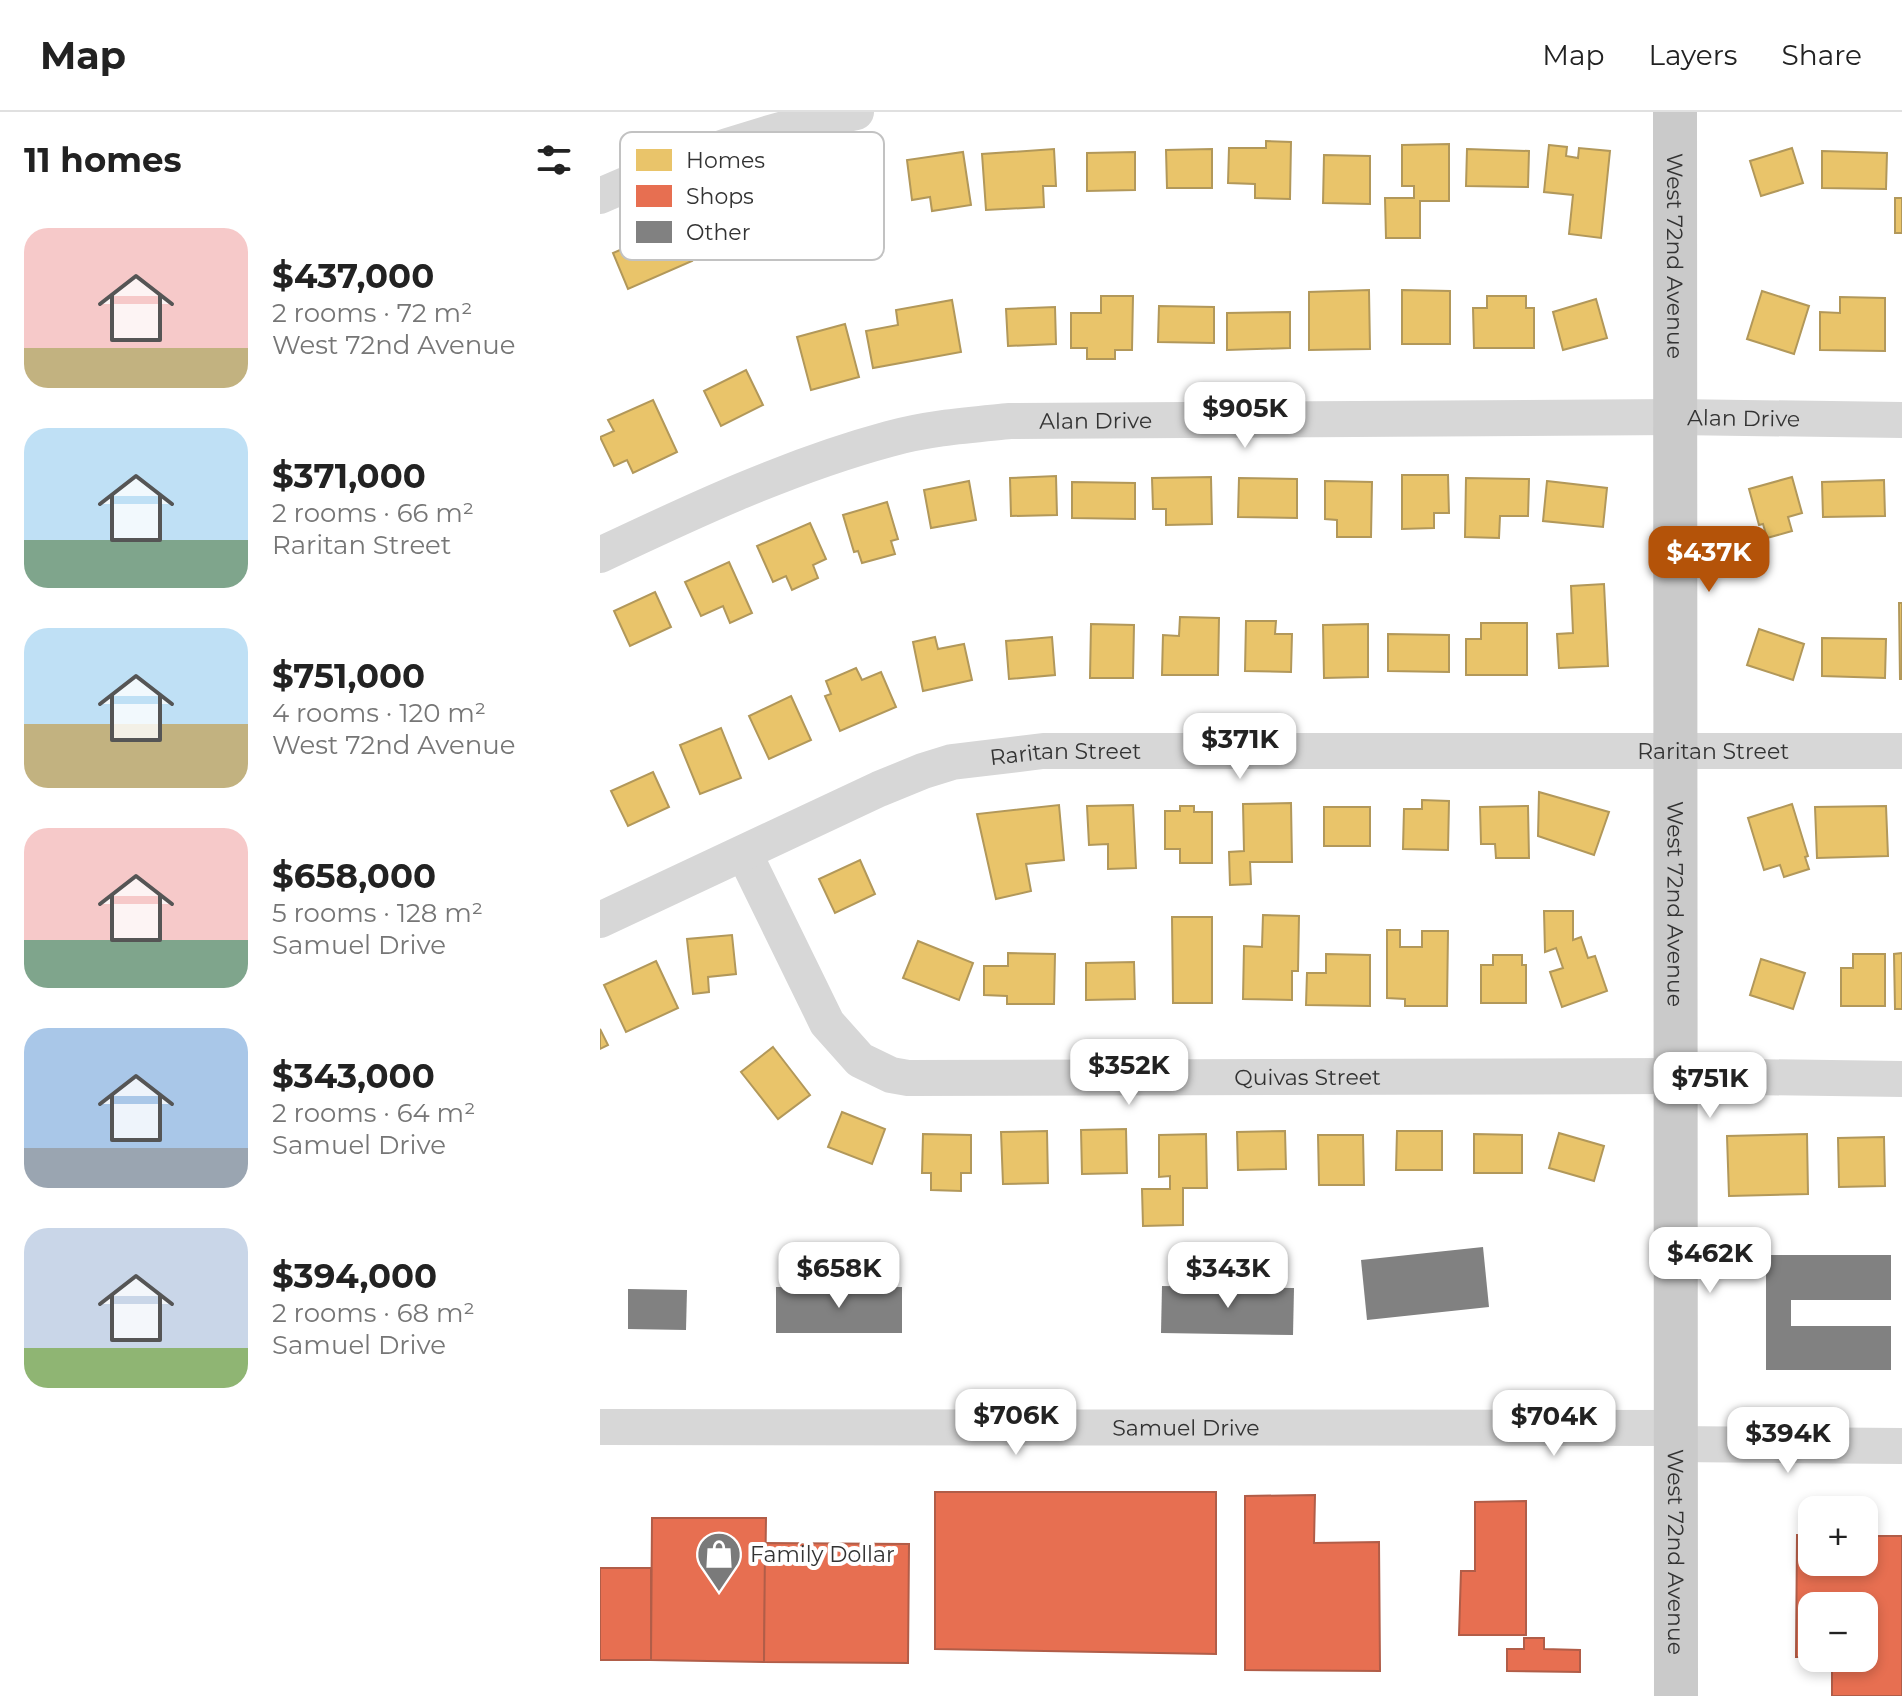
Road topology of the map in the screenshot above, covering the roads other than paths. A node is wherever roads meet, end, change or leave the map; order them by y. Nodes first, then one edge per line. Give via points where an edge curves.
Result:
1 (856, 112) edge
2 (1675, 112) edge
3 (770, 132) edge
4 (620, 188) edge
5 (600, 196) edge
6 (1675, 417) junction
7 (1902, 420) edge
8 (600, 555) edge
9 (1676, 750) junction
10 (1902, 751) edge
11 (744, 853) junction
12 (600, 920) edge
13 (1676, 1076) junction
14 (1902, 1079) edge
15 (600, 1427) edge
16 (1676, 1436) junction
17 (1902, 1446) edge
18 (1676, 1696) edge

1 - 3 street
2 - 6 main road, West 72nd Avenue
4 - 5 street
6 - 7 street, Alan Drive
6 - 8 street, Alan Drive via 1010,421 944,428 841,453
6 - 9 main road, West 72nd Avenue
9 - 10 street, Raritan Street
9 - 11 street, Raritan Street via 1007,754 923,771
9 - 13 main road, West 72nd Avenue
11 - 12 street, Raritan Street
11 - 13 street, Quivas Street via 827,1023 860,1060 891,1075
13 - 14 street, Quivas Street
13 - 16 main road, West 72nd Avenue
15 - 16 street, Samuel Drive
16 - 17 street, Samuel Drive
16 - 18 main road, West 72nd Avenue

